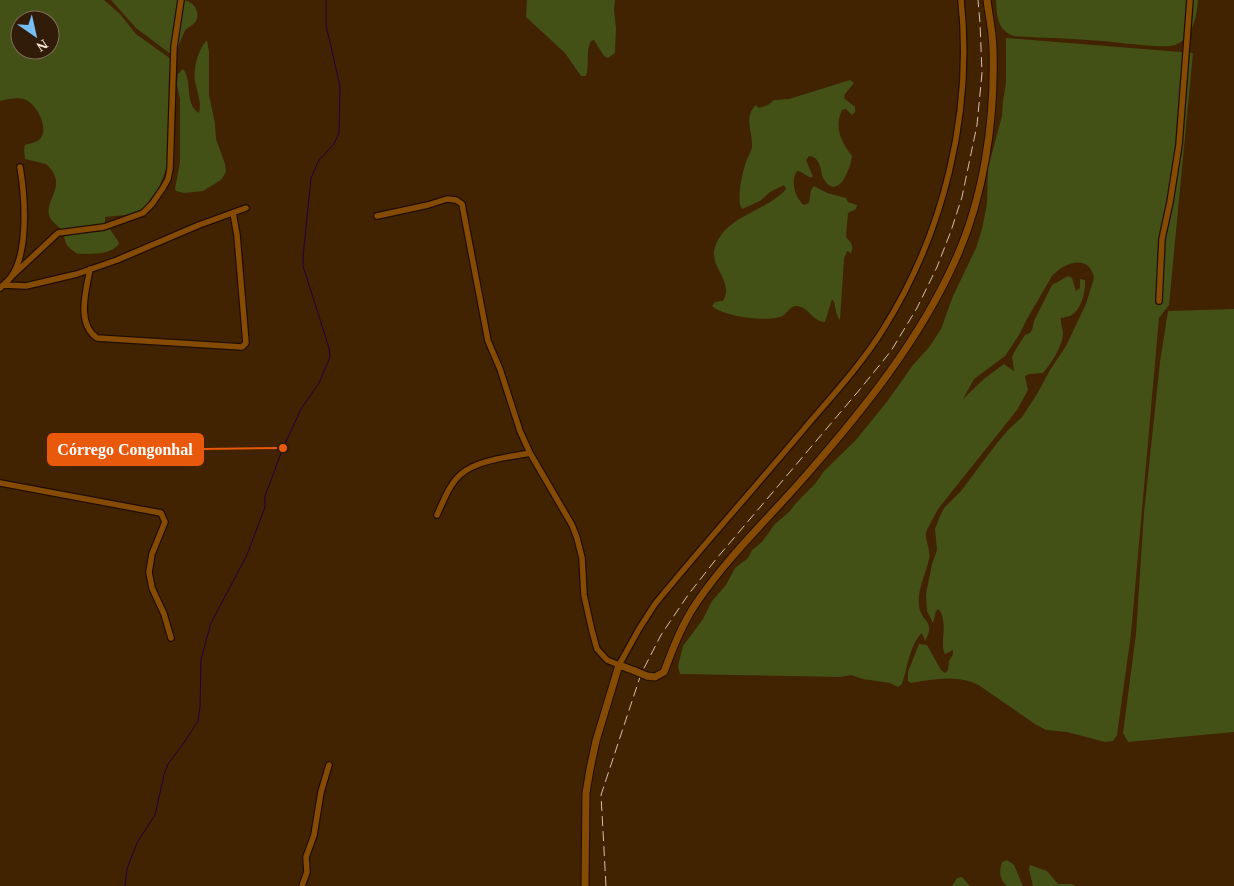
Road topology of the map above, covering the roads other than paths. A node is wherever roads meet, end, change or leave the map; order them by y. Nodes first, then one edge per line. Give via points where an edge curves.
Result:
1 (181, 0) edge
2 (961, 0) edge
3 (987, 0) edge
4 (1190, 0) edge
5 (20, 167) dead end
6 (246, 208) dead end
7 (233, 213) junction
8 (376, 216) dead end
9 (90, 269) junction
10 (12, 276) junction
11 (2, 286) edge
12 (1159, 300) dead end
13 (530, 453) junction
14 (0, 483) edge
15 (437, 515) dead end
16 (171, 638) dead end
17 (619, 666) junction
18 (329, 765) dead end
19 (302, 886) edge
20 (585, 886) edge

1 - 10 street via 174,47 168,179 146,211 104,227 58,233
2 - 17 street via 964,48 958,126 945,188 927,239 897,306 843,383 655,604
3 - 17 street, bridge via 993,49 992,109 986,159 955,261 932,308 844,430 750,535 696,603 677,638 664,672 655,677 647,676
4 - 12 street via 1178,145 1162,239
5 - 10 street via 24,188 23,240
6 - 7 street
7 - 9 street
7 - 9 street via 246,343 242,347 97,338 85,320
8 - 13 street via 447,198 462,204 488,341
9 - 11 street via 42,283
10 - 11 street
13 - 15 street via 483,463 460,474
13 - 17 street via 578,538 584,595 597,649 607,660
14 - 16 street via 161,514 165,522 152,554 149,572
17 - 20 street via 596,741 586,793
18 - 19 street

